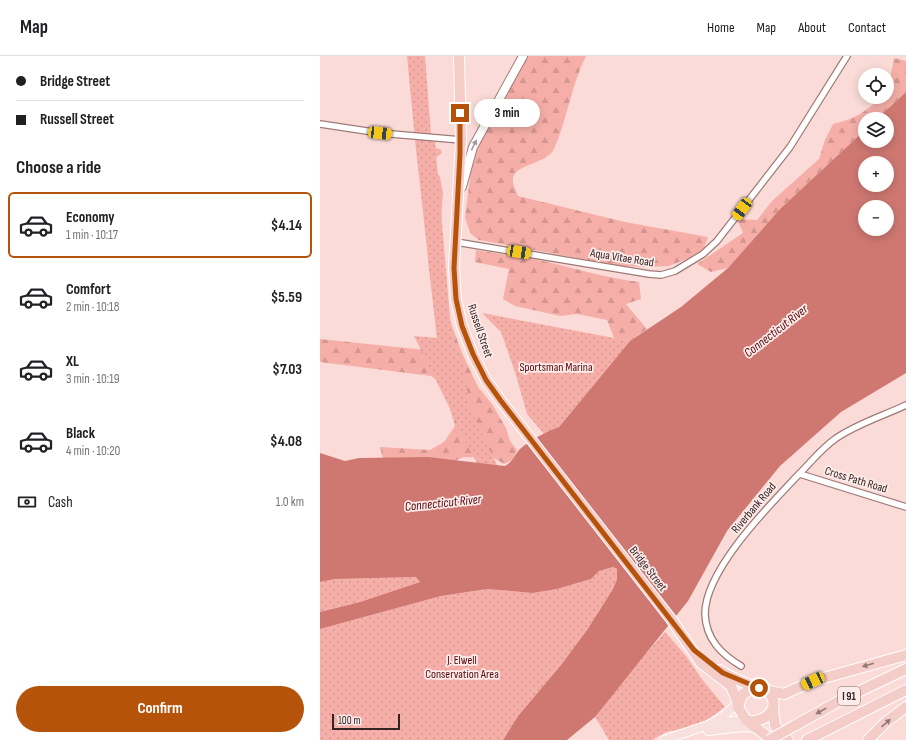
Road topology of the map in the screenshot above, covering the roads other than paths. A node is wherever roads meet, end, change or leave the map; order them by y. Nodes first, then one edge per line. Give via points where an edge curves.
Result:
1 (523, 56) edge
2 (847, 56) edge
3 (460, 57) edge
4 (320, 124) edge
5 (461, 140) junction
6 (458, 210) junction
7 (456, 242) junction
8 (906, 405) edge
9 (800, 474) junction
10 (581, 505) joint
11 (906, 508) edge
12 (694, 650) junction
13 (906, 655) edge
14 (741, 666) dead end
15 (906, 669) edge
16 (754, 687) junction
17 (765, 690) junction
18 (906, 690) edge
19 (738, 703) junction
20 (906, 707) edge
21 (773, 709) junction
22 (748, 720) junction
23 (757, 728) junction
24 (708, 731) junction
25 (683, 734) junction
26 (664, 740) edge
27 (771, 740) edge
28 (788, 740) edge
29 (808, 740) edge
30 (868, 740) edge

6 -> 1 main road via 473,147
2 - 7 street, Aqua Vitae Road via 787,151 727,230 708,250 674,270 648,274
3 - 5 highway, Russell Street
4 - 5 street
5 - 6 highway, Russell Street
6 - 7 highway, Russell Street
7 - 10 highway, Russell Street via 454,282 457,307 464,332 479,367 509,411
8 - 9 street, Riverbank Road via 841,435 820,451
9 - 11 street, Cross Path Road
9 - 14 street, Riverbank Road via 771,503 745,535 720,571 709,593 705,613 709,632 722,654
10 - 12 highway, Bridge Street
12 - 16 highway, Bridge Street via 723,673
12 - 19 highway, Bridge Street via 705,668 732,686
13 -> 17 highway via 813,681 784,694
15 -> 27 highway, I 91, bridge via 841,700
16 - 17 highway
16 - 19 highway via 742,695
17 - 21 highway via 771,697
18 - 29 highway, I 91
19 - 22 highway via 739,710
19 - 25 main road via 722,718
30 -> 20 highway
21 - 22 highway via 763,720
21 - 28 highway via 775,726
22 - 23 highway
22 - 24 main road via 729,721
23 - 24 main road
23 - 27 highway
24 - 25 main road
25 - 26 main road

